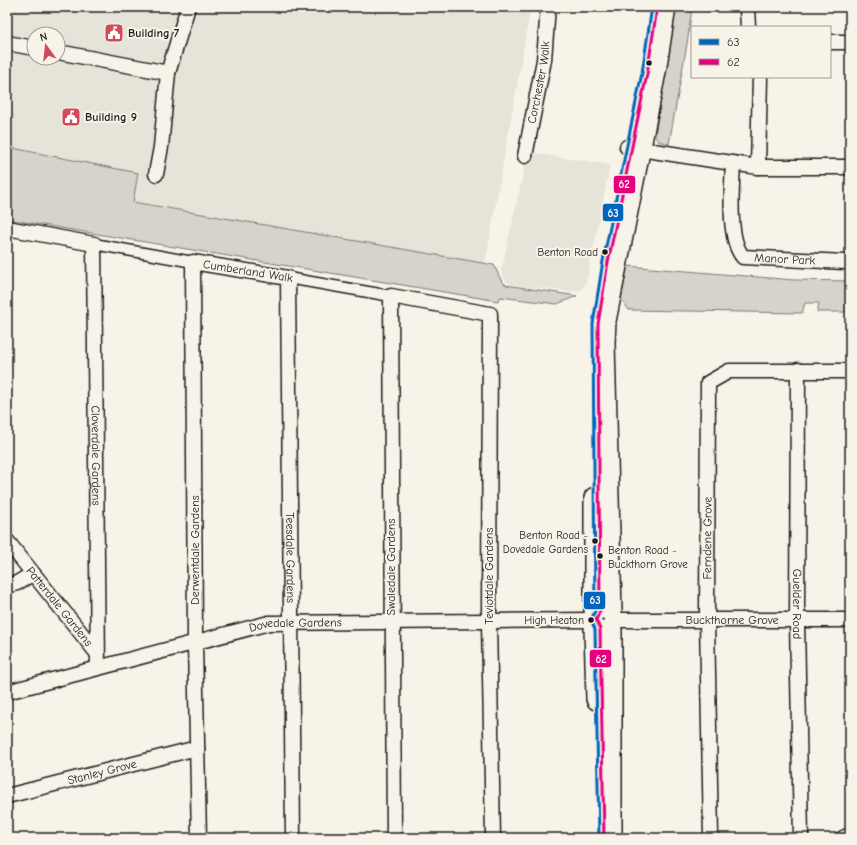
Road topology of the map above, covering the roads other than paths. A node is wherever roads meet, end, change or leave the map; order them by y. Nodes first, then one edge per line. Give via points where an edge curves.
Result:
1 (188, 7) edge
2 (548, 7) edge
3 (652, 7) edge
4 (665, 7) edge
5 (747, 9) dead end
6 (748, 26) edge
7 (831, 42) edge
8 (850, 42) edge
9 (7, 43) edge
10 (26, 47) edge
11 (66, 54) edge
12 (168, 73) junction
13 (760, 78) edge
14 (633, 148) junction
15 (525, 156) dead end
16 (733, 164) junction
17 (758, 167) junction
18 (850, 167) edge
19 (156, 174) dead end
20 (7, 228) edge
21 (94, 244) junction
22 (850, 260) edge
23 (193, 262) junction
24 (288, 278) junction
25 (390, 296) junction
26 (490, 314) joint
27 (798, 370) junction
28 (850, 371) edge
29 (7, 541) edge
30 (32, 574) junction
31 (7, 586) edge
32 (603, 620) junction
33 (707, 620) junction
34 (850, 620) edge
35 (797, 621) junction
36 (291, 622) junction
37 (489, 622) junction
38 (392, 623) junction
39 (195, 643) junction
40 (97, 652) junction
41 (98, 668) junction
42 (7, 692) edge
43 (197, 748) junction
44 (7, 796) edge
45 (850, 835) edge
46 (199, 838) edge
47 (294, 838) edge
48 (394, 838) edge
49 (493, 838) edge
50 (599, 838) edge
51 (612, 838) edge
52 (712, 838) edge
53 (801, 838) edge
54 (843, 838) edge

1 - 12 street
2 - 15 street, Corchester Walk via 544,60
3 - 14 main road
4 - 14 main road via 656,65
5 - 6 street
7 - 8 street
9 - 10 street
11 - 12 street
12 - 19 street
13 - 17 street
14 - 16 street
14 - 32 main road via 599,282 593,324
16 - 17 street
16 - 22 street, Manor Park via 735,237 743,257 845,262
17 - 18 street
20 - 21 street, Cumberland Walk
21 - 23 street, Cumberland Walk
21 - 40 street, Cloverdale Gardens
23 - 24 street, Cumberland Walk
23 - 39 street, Derwentdale Gardens
24 - 25 street, Cumberland Walk
24 - 36 street, Teesdale Gardens
25 - 26 street, Cumberland Walk
25 - 38 street, Swaledale Gardens
26 - 37 street, Teviotdale Gardens
27 - 28 street, Ferndene Grove
27 - 33 street, Ferndene Grove via 729,371 708,383
27 - 35 street, Guelder Road
29 - 30 street, Patterdale Gardens
30 - 31 street
30 - 40 street, Patterdale Gardens
32 - 33 street, Buckthorne Grove
32 - 37 street, Dovedale Gardens
32 - 50 main road
32 - 51 main road
33 - 35 street, Buckthorne Grove
33 - 52 street, Ferndene Grove
34 - 35 street, Buckthorne Grove
35 - 53 street, Guelder Road
36 - 38 street, Dovedale Gardens
36 - 39 street, Dovedale Gardens via 269,623
36 - 47 street, Teesdale Gardens
37 - 38 street, Dovedale Gardens
37 - 49 street, Teviotdale Gardens
38 - 48 street, Swaledale Gardens
39 - 41 street, Dovedale Gardens
39 - 43 street, Derwentdale Gardens
40 - 41 street, Cloverdale Gardens
41 - 42 street, Dovedale Gardens
43 - 44 street, Stanley Grove
43 - 46 street, Derwentdale Gardens
45 - 54 street

